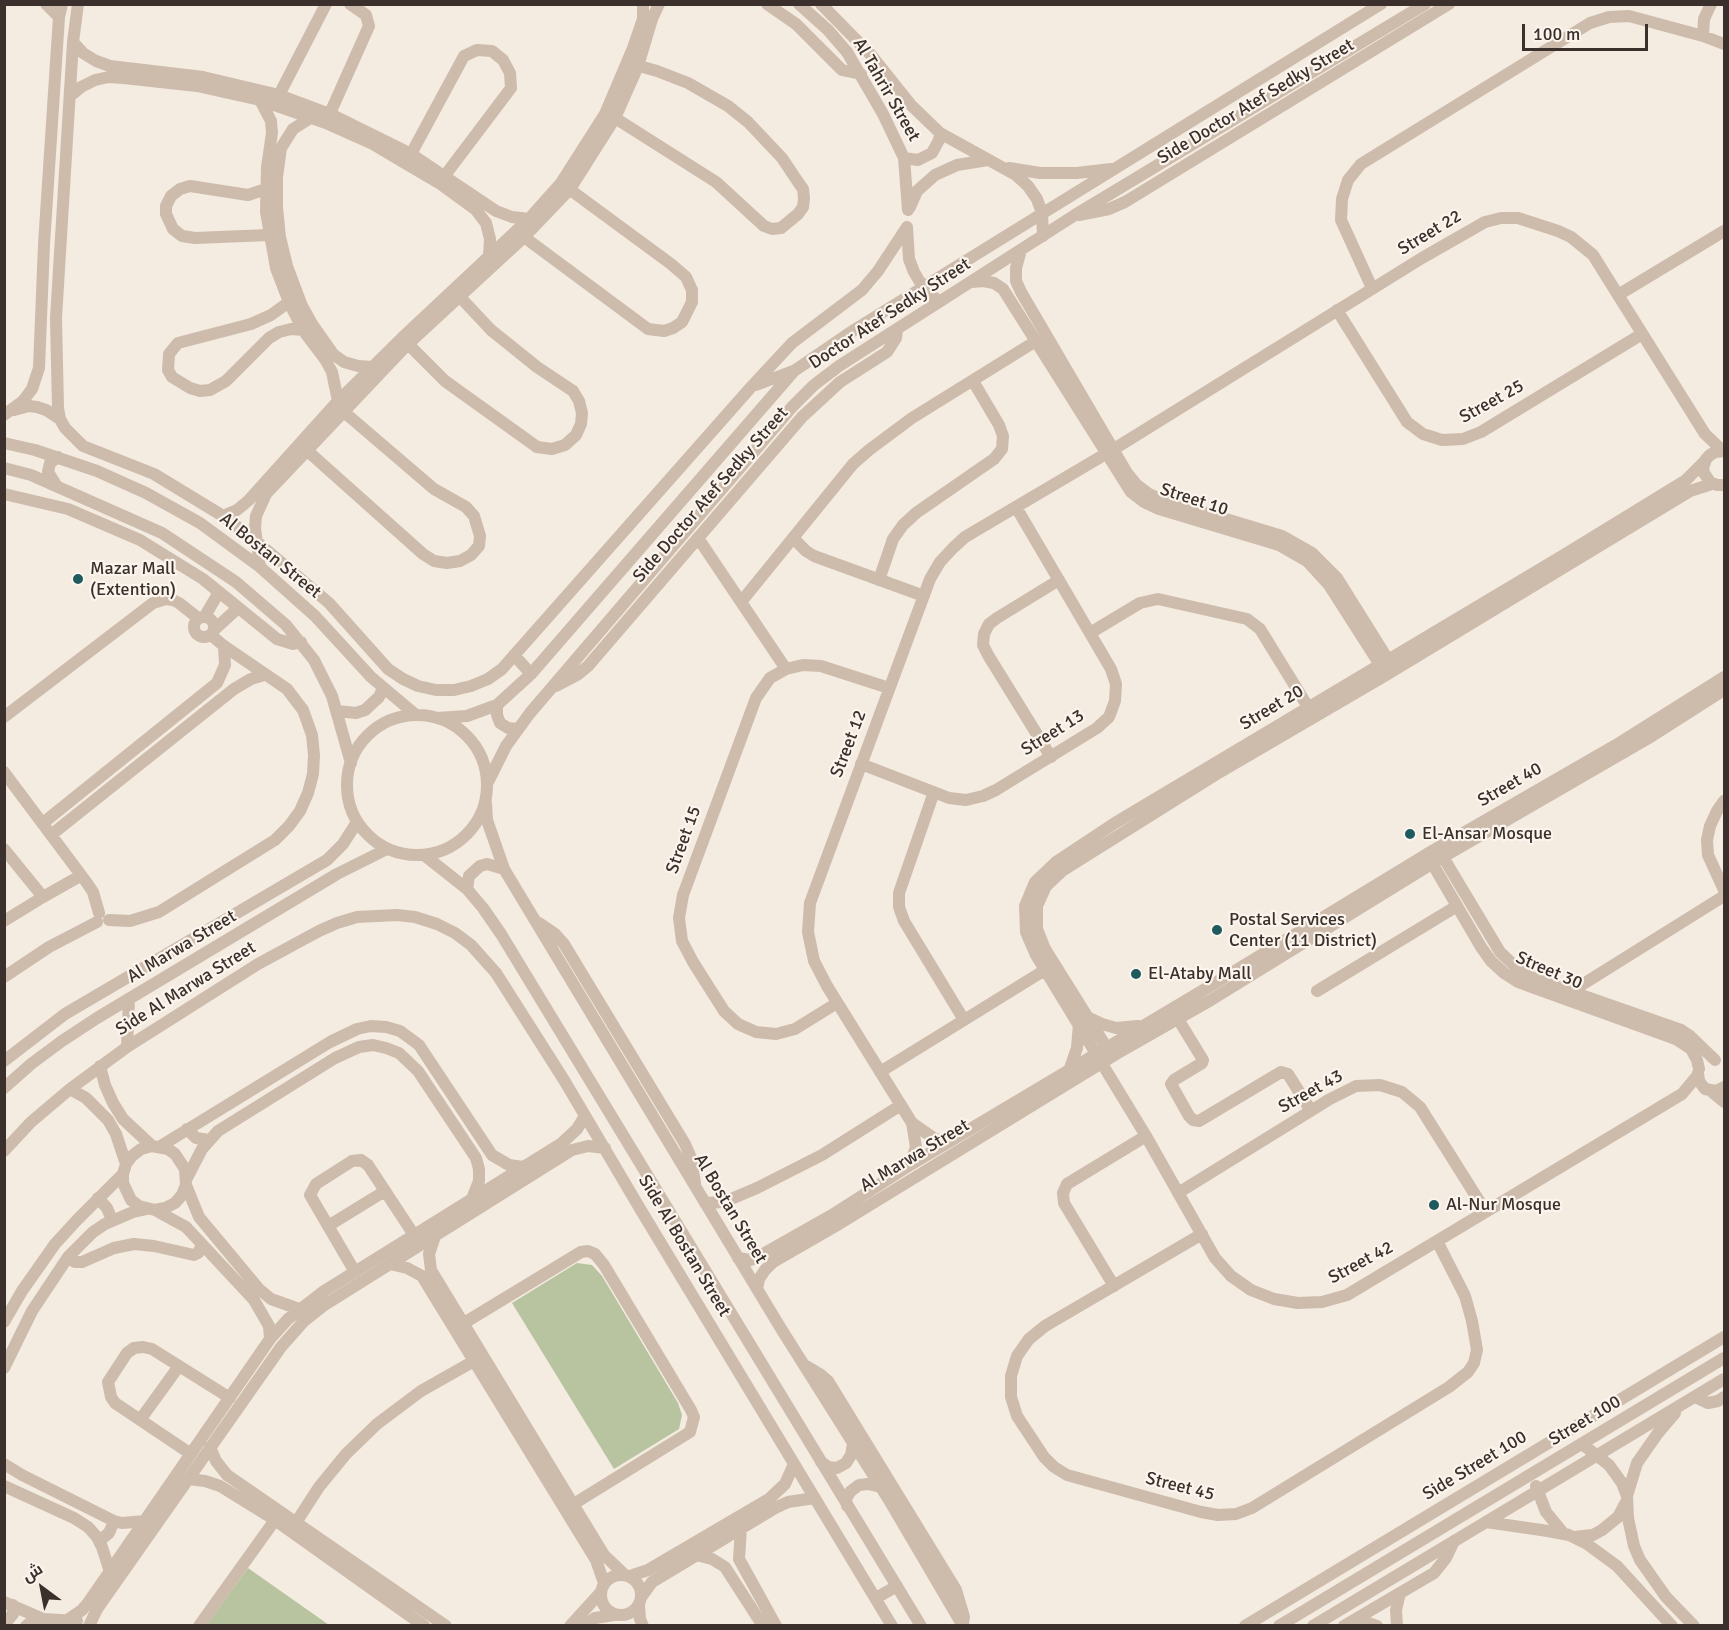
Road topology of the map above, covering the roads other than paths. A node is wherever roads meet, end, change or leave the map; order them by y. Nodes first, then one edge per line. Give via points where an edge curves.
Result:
1 (46, 4) edge
2 (62, 4) edge
3 (78, 4) edge
4 (326, 4) edge
5 (350, 4) edge
6 (643, 4) edge
7 (659, 4) edge
8 (767, 4) edge
9 (799, 4) edge
10 (822, 4) edge
11 (1381, 4) edge
12 (1425, 4) edge
13 (1449, 4) edge
14 (1711, 4) edge
15 (58, 18) junction
16 (1703, 36) junction
17 (73, 42) junction
18 (1725, 44) edge
19 (1365, 49) junction
20 (633, 65) junction
21 (125, 72) junction
22 (861, 74) junction
23 (279, 95) junction
24 (70, 96) junction
25 (260, 100) junction
26 (312, 117) junction
27 (328, 118) junction
28 (615, 118) junction
29 (939, 133) junction
30 (411, 154) junction
31 (904, 158) junction
32 (988, 160) junction
33 (1003, 167) junction
34 (1115, 169) junction
35 (442, 179) junction
36 (565, 186) junction
37 (266, 189) junction
38 (908, 210) junction
39 (1042, 213) junction
40 (1075, 215) joint
41 (529, 219) junction
42 (907, 228) junction
43 (1725, 231) edge
44 (45, 233) junction
45 (61, 235) junction
46 (268, 235) junction
47 (1042, 236) junction
48 (524, 237) junction
49 (1020, 250) junction
50 (489, 256) junction
51 (281, 267) junction
52 (971, 282) junction
53 (923, 287) junction
54 (1372, 288) junction
55 (1618, 295) junction
56 (460, 297) junction
57 (289, 302) junction
58 (939, 302) junction
59 (1337, 310) junction
60 (897, 329) junction
61 (303, 330) junction
62 (1642, 334) junction
63 (405, 341) junction
64 (1036, 341) junction
65 (372, 367) junction
66 (794, 371) junction
67 (36, 378) junction
68 (58, 381) junction
69 (973, 381) junction
70 (752, 386) junction
71 (341, 407) junction
72 (8, 412) edge
73 (60, 419) junction
74 (1705, 434) junction
75 (7, 444) edge
76 (304, 447) junction
77 (1110, 451) junction
78 (1724, 451) edge
79 (58, 457) junction
80 (1705, 461) junction
81 (5, 468) edge
82 (154, 474) junction
83 (58, 487) junction
84 (1719, 487) edge
85 (4, 494) edge
86 (146, 494) junction
87 (1016, 507) junction
88 (223, 516) junction
89 (698, 538) junction
90 (793, 538) junction
91 (256, 541) junction
92 (200, 557) junction
93 (260, 567) junction
94 (203, 579) junction
95 (879, 580) junction
96 (1059, 580) junction
97 (219, 592) junction
98 (924, 597) junction
99 (741, 602) junction
100 (238, 608) junction
101 (201, 617) junction
102 (213, 632) junction
103 (1090, 633) junction
104 (364, 641) junction
105 (301, 642) junction
106 (224, 646) junction
107 (350, 653) junction
108 (514, 655) junction
109 (1387, 667) junction
110 (786, 669) junction
111 (531, 674) junction
112 (264, 675) junction
113 (1725, 677) edge
114 (552, 687) junction
115 (383, 688) junction
116 (889, 688) junction
117 (1725, 690) edge
118 (497, 705) junction
119 (338, 711) junction
120 (1306, 713) junction
121 (416, 715) junction
122 (4, 717) edge
123 (437, 718) junction
124 (517, 729) junction
125 (143, 743) junction
126 (152, 755) junction
127 (1051, 757) junction
128 (351, 763) junction
129 (861, 764) junction
130 (4, 772) edge
131 (488, 782) junction
132 (934, 792) junction
133 (1725, 801) edge
134 (486, 803) junction
135 (357, 822) junction
136 (43, 823) junction
137 (51, 835) junction
138 (4, 849) edge
139 (387, 849) junction
140 (424, 855) junction
141 (1435, 855) junction
142 (504, 869) junction
143 (80, 876) junction
144 (1449, 879) junction
145 (467, 889) junction
146 (1724, 890) edge
147 (42, 897) junction
148 (1457, 906) junction
149 (415, 917) joint
150 (102, 918) junction
151 (4, 921) edge
152 (1045, 970) junction
153 (4, 977) edge
154 (1317, 991) dead end
155 (1572, 991) junction
156 (129, 1000) junction
157 (837, 1003) junction
158 (1178, 1019) junction
159 (964, 1020) junction
160 (1084, 1021) junction
161 (1145, 1025) junction
162 (127, 1047) junction
163 (1105, 1055) junction
164 (4, 1061) edge
165 (1722, 1062) edge
166 (100, 1066) junction
167 (584, 1068) junction
168 (1069, 1071) junction
169 (880, 1072) junction
170 (1698, 1072) junction
171 (564, 1080) junction
172 (4, 1088) edge
173 (70, 1089) junction
174 (1714, 1089) edge
175 (1682, 1094) junction
176 (1725, 1102) edge
177 (901, 1106) junction
178 (1311, 1111) junction
179 (585, 1116) junction
180 (912, 1123) junction
181 (187, 1129) junction
182 (1146, 1136) junction
183 (209, 1140) junction
184 (951, 1142) junction
185 (155, 1147) junction
186 (605, 1148) junction
187 (562, 1150) junction
188 (4, 1151) edge
189 (490, 1152) junction
190 (478, 1163) junction
191 (910, 1165) junction
192 (523, 1167) junction
193 (125, 1169) junction
194 (186, 1182) junction
195 (385, 1191) junction
196 (1178, 1192) junction
197 (98, 1198) junction
198 (472, 1198) junction
199 (705, 1203) junction
200 (151, 1210) junction
201 (1486, 1212) junction
202 (112, 1220) junction
203 (448, 1220) junction
204 (328, 1226) junction
205 (1202, 1234) junction
206 (414, 1235) junction
207 (435, 1236) junction
208 (1437, 1241) junction
209 (202, 1245) junction
210 (68, 1257) junction
211 (738, 1258) junction
212 (390, 1264) junction
213 (355, 1272) junction
214 (426, 1273) junction
215 (1114, 1286) junction
216 (757, 1289) junction
217 (271, 1299) junction
218 (299, 1309) junction
219 (262, 1313) junction
220 (4, 1322) edge
221 (464, 1323) junction
222 (1725, 1337) edge
223 (270, 1339) junction
224 (1725, 1358) edge
225 (474, 1361) junction
226 (260, 1365) junction
227 (804, 1365) junction
228 (179, 1366) junction
229 (4, 1368) edge
230 (1725, 1379) edge
231 (496, 1387) junction
232 (1695, 1397) junction
233 (1725, 1397) edge
234 (230, 1398) junction
235 (1683, 1404) junction
236 (140, 1420) junction
237 (853, 1444) junction
238 (1582, 1444) junction
239 (210, 1448) junction
240 (191, 1454) junction
241 (1599, 1455) junction
242 (820, 1461) junction
243 (4, 1464) edge
244 (794, 1464) junction
245 (224, 1472) junction
246 (1534, 1473) junction
247 (188, 1479) junction
248 (216, 1484) junction
249 (4, 1486) edge
250 (880, 1487) junction
251 (777, 1492) junction
252 (1537, 1492) junction
253 (815, 1498) junction
254 (1627, 1498) junction
255 (788, 1502) junction
256 (572, 1504) junction
257 (847, 1506) junction
258 (275, 1520) junction
259 (114, 1521) junction
260 (145, 1521) junction
261 (297, 1521) junction
262 (1486, 1522) junction
263 (741, 1528) junction
264 (1569, 1535) junction
265 (99, 1541) junction
266 (1454, 1541) junction
267 (323, 1546) junction
268 (696, 1555) junction
269 (602, 1561) junction
270 (742, 1566) junction
271 (110, 1572) junction
272 (730, 1572) junction
273 (627, 1576) junction
274 (651, 1576) junction
275 (897, 1586) junction
276 (602, 1588) junction
277 (1400, 1593) junction
278 (1666, 1597) junction
279 (876, 1598) junction
280 (640, 1600) junction
281 (9, 1604) edge
282 (93, 1606) junction
283 (1654, 1607) junction
284 (617, 1615) junction
285 (43, 1619) junction
286 (69, 1619) junction
287 (1356, 1619) junction
288 (8, 1622) edge
289 (963, 1625) edge
290 (26, 1626) edge
291 (87, 1626) edge
292 (199, 1626) edge
293 (424, 1626) edge
294 (446, 1626) edge
295 (570, 1626) edge
296 (583, 1626) edge
297 (627, 1626) edge
298 (643, 1626) edge
299 (763, 1626) edge
300 (776, 1626) edge
301 (892, 1626) edge
302 (921, 1626) edge
303 (1245, 1626) edge
304 (1279, 1626) edge
305 (1313, 1626) edge
306 (1344, 1626) edge
307 (1377, 1626) edge
308 (1397, 1626) edge
309 (1672, 1626) edge
310 (1694, 1626) edge

1 - 15 street
2 - 15 street
3 - 17 street
4 - 23 street
5 - 27 street via 366,15 369,26
6 - 20 street
7 - 20 street
8 - 22 street via 796,24 842,70
9 - 22 street, Al Tahrir Street via 828,30
10 - 29 street, Al Tahrir Street
11 - 34 street, Doctor Atef Sedky Street
12 - 19 street
13 - 19 street, Side Doctor Atef Sedky Street
14 - 16 street via 1704,19
15 - 44 street
16 - 18 street
16 - 54 street via 1629,16 1590,22 1361,164 1348,180 1341,220
17 - 21 street via 96,61
17 - 24 street
19 - 40 street, Side Doctor Atef Sedky Street via 1125,202 1101,212
20 - 28 street
20 - 28 street via 698,88 748,122 782,158 803,189 803,207 781,228 764,226 716,182
20 - 36 street
21 - 23 street via 203,76
21 - 24 street via 95,80
21 - 25 street
22 - 31 street, Al Tahrir Street
23 - 27 street
24 - 45 street
25 - 26 street
25 - 37 street via 271,121 272,133
26 - 27 street
26 - 51 street via 293,129 280,148 277,207
27 - 30 street
27 - 35 street
28 - 36 street
29 - 31 street via 932,153 918,160
29 - 32 street, Al Tahrir Street
30 - 35 street
30 - 35 street via 464,56 477,50 492,51 507,67 511,88
31 - 38 street, Al Tahrir Street
32 - 33 street, Al Tahrir Street
32 - 38 street via 957,165 935,175 917,191
33 - 34 street via 1040,173
33 - 39 street via 1028,186
34 - 39 street, Doctor Atef Sedky Street
35 - 41 street via 496,211
35 - 50 street via 486,223
36 - 41 street
36 - 48 street
36 - 48 street via 686,277 692,302 682,322 664,331 648,329
37 - 46 street
37 - 46 street via 248,195 190,186 171,196 166,214 173,229 183,236
38 - 42 street, Al Tahrir Street
39 - 47 street
39 - 53 street, Doctor Atef Sedky Street
40 - 47 street, Doctor Atef Sedky Street
41 - 50 street
42 - 53 street, Al Tahrir Street via 909,259
42 - 70 street via 862,290 792,343
43 - 55 street
44 - 45 street
44 - 67 street
45 - 68 street via 56,318
46 - 51 street
47 - 49 street, Doctor Atef Sedky Street
48 - 56 street
49 - 52 street, Doctor Atef Sedky Street
49 - 77 street, Street 10 via 1016,281
50 - 63 street
51 - 57 street
51 - 65 street via 333,354 345,362
52 - 58 street, Doctor Atef Sedky Street
52 - 64 street, Street 10 via 994,283 1004,289
53 - 58 street
53 - 66 street, Doctor Atef Sedky Street
54 - 55 street, Street 22 via 1485,222 1518,218 1577,241 1593,255
54 - 59 street, Street 22
55 - 62 street, Street 22
56 - 63 street
56 - 63 street via 491,330 573,391 582,412 581,424 566,445 552,449 537,447 445,381
57 - 61 street
57 - 61 street via 251,324 178,343 169,354 168,370 190,388 210,390 226,381 269,338 291,329
58 - 60 street, Doctor Atef Sedky Street
59 - 62 street, Street 25 via 1407,422 1423,434 1442,440 1463,439 1481,432
59 - 77 street, Street 22
60 - 89 street, Side Doctor Atef Sedky Street via 887,352 814,404
60 - 114 street, Doctor Atef Sedky Street via 839,366 792,407
61 - 71 street via 332,372
62 - 74 street, Street 22
63 - 65 street
63 - 71 street
64 - 69 street
64 - 77 street, Street 10
65 - 71 street
66 - 70 street
66 - 111 street, Doctor Atef Sedky Street
67 - 68 street via 44,385
67 - 72 street via 32,389
68 - 73 street
69 - 90 street via 869,450
69 - 95 street via 999,425 1002,449 994,459 903,525 893,539
70 - 108 street
71 - 76 street
71 - 76 street via 434,489 474,516 480,536 479,546 471,555 447,563 423,554
72 - 73 street via 38,407
73 - 82 street via 83,446
74 - 78 street, Street 22
74 - 80 street, Street 22
75 - 79 street, Al Bostan Street
75 - 81 street via 13,455
76 - 88 street via 249,500
76 - 91 street via 260,504 255,522
77 - 87 street, Street 12
77 - 109 street, Street 10 via 1131,492 1144,502 1279,545 1307,561 1329,585
78 - 80 street, Street 20 via 1715,452
79 - 83 street via 50,463 48,472
79 - 86 street, Al Bostan Street
80 - 84 street, Street 22 via 1704,473
80 - 109 street, Street 20 via 1686,480
81 - 83 street
82 - 86 street
82 - 88 street
83 - 92 street via 162,533
84 - 109 street, Street 20 via 1690,490
85 - 94 street via 68,509 102,523 140,540
86 - 93 street, Al Bostan Street via 200,523
87 - 96 street, Street 13
87 - 98 street, Street 12 via 952,548 935,570
88 - 91 street
89 - 99 street
89 - 114 street, Side Doctor Atef Sedky Street via 588,666
90 - 95 street via 814,556
90 - 99 street
91 - 93 street
91 - 104 street via 329,603
92 - 94 street
92 - 105 street via 236,582
93 - 107 street, Al Bostan Street
94 - 97 street
95 - 98 street
96 - 103 street, Street 13
96 - 127 street via 988,624 983,645
97 - 100 street
97 - 101 street
98 - 116 street, Street 12
99 - 110 street
100 - 102 street
100 - 105 street via 277,639
101 - 102 street via 213,620
101 - 102 street via 194,627 198,635
101 - 122 street via 173,600 153,603
102 - 106 street
103 - 120 street via 1140,603 1158,599 1247,619 1260,629
103 - 127 street, Street 13 via 1111,669 1116,684 1115,701 1109,717 1097,728
104 - 107 street
104 - 108 street via 402,679 436,690 471,687 502,669
105 - 119 street via 325,679
106 - 112 street
106 - 125 street via 225,665 217,682
107 - 115 street, Al Bostan Street
108 - 111 street
109 - 120 street, Street 20
110 - 116 street via 826,667
110 - 157 street, Street 15 via 770,678 756,698 682,895 680,929 693,962 724,1011 738,1024 756,1032 776,1034 795,1029
111 - 118 street, Doctor Atef Sedky Street
112 - 126 street via 240,685
112 - 150 street via 296,699 308,722 313,774 300,811 275,840 159,912 130,921
113 - 141 street, Street 40
114 - 124 street, Doctor Atef Sedky Street
115 - 119 street via 366,710
115 - 121 street, Al Bostan Street
116 - 129 street, Street 12
117 - 141 street, Street 40 via 1652,736
118 - 123 street, Doctor Atef Sedky Street via 467,716
118 - 124 street via 500,723
119 - 128 street
120 - 152 street, Street 20 via 1115,823 1056,862 1035,882 1025,906 1026,932
120 - 160 street, Street 20 via 1062,871 1046,886 1037,906 1037,928
121 - 123 street
121 - 128 street via 395,719 376,729 361,744
123 - 131 street via 467,735 478,749
124 - 131 street, Doctor Atef Sedky Street
125 - 126 street
125 - 136 street
126 - 137 street
127 - 132 street, Street 13 via 982,796 958,799
128 - 135 street via 347,793
129 - 132 street, Street 13
129 - 157 street, Street 12 via 810,903 808,932 814,961
130 - 136 street
131 - 134 street
132 - 159 street via 899,893 899,908
133 - 146 street via 1710,826 1707,840 1708,855
134 - 140 street via 463,839 445,850
134 - 142 street, Al Bostan Street via 487,820
135 - 139 street via 370,838
135 - 164 street, Al Marwa Street via 327,860 75,1008
136 - 137 street
137 - 143 street
138 - 147 street
139 - 140 street via 405,855
139 - 156 street, Al Marwa Street via 337,874
140 - 145 street
141 - 144 street, Street 30
141 - 158 street, Street 40
141 - 161 street, Street 40
142 - 145 street via 480,866 469,876
142 - 199 street, Al Bostan Street
143 - 147 street
143 - 150 street via 93,892
144 - 148 street, Street 30
144 - 155 street, Street 30 via 1509,963 1538,980
145 - 167 street via 501,934
146 - 155 street
147 - 151 street
148 - 154 street
148 - 170 street, Street 30 via 1481,947 1504,973 1534,988 1676,1039 1690,1049
149 - 162 street, Side Al Marwa Street via 377,915 338,923 258,964
149 - 171 street, Side Al Bostan Street via 455,933 483,957
150 - 153 street
152 - 159 street
152 - 160 street, Street 20
155 - 165 street, Street 30 via 1681,1030
156 - 162 street
156 - 172 street, Al Marwa Street via 62,1041
157 - 169 street, Street 12
158 - 163 street, Street 40
158 - 178 street via 1203,1060 1171,1084 1193,1120 1199,1121 1281,1072 1288,1074
159 - 169 street
160 - 161 street via 1116,1028
160 - 163 street, Street 20
160 - 168 street
161 - 163 street, Street 40
162 - 166 street, Side Al Marwa Street
163 - 168 street, Al Marwa Street
163 - 182 street, Street 42
163 - 216 street, Al Marwa Street via 773,1262 759,1279
165 - 170 street, Street 42 via 1706,1062
166 - 173 street, Side Al Marwa Street
166 - 185 street via 123,1119
167 - 171 street
167 - 242 street
168 - 184 street, Al Marwa Street
169 - 177 street, Street 12
170 - 174 street, Street 30 via 1700,1083
170 - 175 street, Street 42
171 - 179 street, Side Al Bostan Street
173 - 188 street, Side Al Marwa Street
173 - 193 street via 86,1098 108,1120
174 - 175 street, Street 42
174 - 176 street
175 - 201 street, Street 42
177 - 180 street, Street 12
177 - 199 street via 822,1155 757,1188 724,1202
178 - 196 street, Street 43
178 - 201 street, Street 43 via 1356,1086 1380,1085 1402,1092 1420,1107
179 - 186 street, Side Al Bostan Street
179 - 187 street
180 - 184 street, Street 12 via 935,1139
180 - 191 street, Street 12 via 916,1147
181 - 183 street via 196,1138
181 - 185 street
181 - 189 street via 344,1034 371,1026 386,1027 400,1031 419,1045
182 - 196 street, Street 42
182 - 215 street via 1067,1184 1063,1193 1064,1203
183 - 190 street via 335,1058 359,1047 373,1046 399,1053 418,1071
183 - 194 street
184 - 191 street, Al Marwa Street
185 - 193 street via 141,1149
185 - 194 street via 176,1154 185,1169
186 - 187 street via 583,1146
186 - 244 street, Side Al Bostan Street
187 - 192 street
187 - 203 street
189 - 190 street via 487,1159
189 - 192 street via 502,1162
190 - 198 street via 479,1181
191 - 211 street, Al Marwa Street via 756,1258
192 - 198 street
193 - 197 street
193 - 200 street via 126,1192 131,1200
194 - 200 street via 175,1203
194 - 217 street via 199,1217
195 - 204 street
195 - 204 street via 365,1162 352,1161 311,1191 311,1199
195 - 206 street
196 - 205 street, Street 42
197 - 202 street
197 - 220 street via 56,1244
198 - 203 street
199 - 211 street, Al Bostan Street
200 - 202 street
200 - 209 street via 186,1227
201 - 208 street, Street 42
202 - 210 street via 93,1232
203 - 206 street
203 - 207 street
204 - 213 street
205 - 208 street, Street 42 via 1231,1276 1251,1290 1298,1303 1347,1295
205 - 215 street, Street 45
206 - 213 street
207 - 212 street
207 - 214 street
208 - 215 street, Street 45 via 1465,1296 1472,1321 1477,1350 1468,1372 1267,1500 1236,1514 1201,1512 1067,1475 1044,1457 1017,1416 1011,1397 1011,1376 1017,1356 1029,1339
209 - 210 street via 194,1255 134,1244 82,1262
209 - 219 street
210 - 229 street via 32,1311
211 - 216 street, Al Bostan Street
212 - 214 street
212 - 226 street via 313,1313
213 - 218 street
214 - 221 street
214 - 225 street
216 - 227 street, Al Bostan Street
217 - 218 street
217 - 219 street
218 - 223 street
219 - 223 street
221 - 231 street
221 - 256 street via 588,1251 604,1265 692,1410 690,1432
222 - 303 street, Side Street 100
223 - 226 street
224 - 238 street, Street 100
225 - 231 street
225 - 261 street via 421,1390 377,1424 346,1454
226 - 234 street
226 - 239 street
227 - 237 street, Al Bostan Street
227 - 289 street via 828,1381 956,1590
228 - 234 street
228 - 236 street
228 - 236 street via 152,1349 134,1348 127,1353 108,1382 108,1390 116,1403
230 - 232 street, Street 100
231 - 256 street
231 - 269 street
232 - 233 street via 1708,1403
232 - 235 street, Street 100
234 - 240 street
235 - 241 street, Street 100
235 - 254 street via 1637,1463
236 - 240 street
237 - 242 street via 846,1463 837,1468
237 - 250 street, Al Bostan Street
238 - 241 street
238 - 246 street, Street 100
239 - 245 street
239 - 247 street
240 - 260 street
241 - 252 street, Street 100
241 - 254 street via 1614,1471
242 - 257 street
243 - 259 street
244 - 251 street
244 - 253 street, Side Al Bostan Street
245 - 248 street
245 - 261 street
246 - 252 street
246 - 304 street, Street 100
247 - 248 street
247 - 282 street
248 - 258 street
249 - 265 street via 74,1518
250 - 257 street via 859,1485 846,1498
250 - 289 street, Al Bostan Street
251 - 255 street via 786,1494
251 - 274 street
252 - 262 street, Street 100
252 - 264 street via 1550,1518
253 - 255 street
253 - 279 street, Side Al Bostan Street
254 - 264 street via 1611,1525 1593,1534
254 - 278 street via 1634,1546
255 - 263 street
256 - 269 street
257 - 275 street
258 - 267 street
258 - 292 street
259 - 260 street
259 - 265 street via 109,1533
260 - 271 street
261 - 267 street
262 - 264 street
262 - 266 street, Street 100
263 - 268 street
263 - 270 street via 738,1551
264 - 283 street via 1608,1558
265 - 271 street
266 - 277 street via 1441,1566
266 - 305 street, Street 100
267 - 293 street
267 - 294 street
268 - 272 street via 719,1563
268 - 274 street
269 - 273 street
269 - 276 street
270 - 272 street via 735,1564
270 - 300 street
271 - 282 street
272 - 299 street
273 - 274 street
273 - 276 street via 617,1575
273 - 280 street via 637,1582
274 - 280 street
275 - 279 street
275 - 302 street
276 - 284 street via 604,1606
276 - 295 street
277 - 287 street
277 - 308 street via 1395,1611
278 - 283 street
278 - 310 street
279 - 301 street, Side Al Bostan Street
280 - 284 street via 633,1612
280 - 298 street
281 - 285 street
281 - 288 street via 13,1614
282 - 286 street
282 - 291 street
283 - 309 street
284 - 296 street via 595,1618
284 - 297 street
285 - 286 street
285 - 290 street
286 - 291 street
287 - 306 street
287 - 307 street

